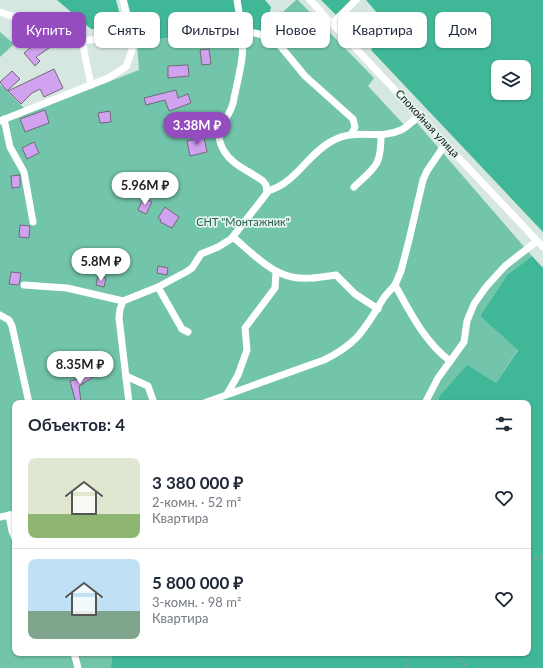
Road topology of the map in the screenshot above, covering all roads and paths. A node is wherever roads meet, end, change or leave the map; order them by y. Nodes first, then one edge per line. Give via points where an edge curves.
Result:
1 (123, 0) edge
2 (237, 0) edge
3 (310, 0) edge
4 (356, 0) edge
5 (0, 12) edge
6 (126, 12) edge
7 (239, 12) edge
8 (12, 16) edge
9 (333, 23) junction
10 (253, 33) edge
11 (83, 48) edge
12 (132, 48) edge
13 (242, 48) edge
14 (91, 85) junction
15 (420, 114) junction
16 (2, 120) edge
17 (352, 134) junction
18 (381, 135) junction
19 (446, 143) junction
20 (354, 187) dead end
21 (267, 191) junction
22 (33, 222) dead end
23 (233, 237) junction
24 (537, 241) junction
25 (543, 248) edge
26 (276, 272) junction
27 (395, 284) junction
28 (24, 285) dead end
29 (158, 287) junction
30 (123, 301) junction
31 (378, 309) junction
32 (0, 315) edge
33 (188, 332) dead end
34 (450, 361) junction
35 (126, 376) junction
36 (227, 394) junction
37 (29, 400) edge
38 (129, 400) edge
39 (153, 400) edge
40 (212, 400) edge
41 (427, 400) edge
42 (12, 515) edge
43 (0, 517) edge
44 (12, 531) edge
45 (543, 557) edge
46 (531, 559) edge
47 (75, 656) edge
48 (405, 656) edge
49 (454, 656) edge
50 (78, 668) edge
51 (407, 668) edge
52 (469, 668) edge

1 - 6 street
2 - 7 street
3 - 9 street, Спокойная улица
4 - 9 street
5 - 8 street
9 - 15 street, Спокойная улица
10 - 17 street via 277,42 305,76 353,119 355,127
11 - 14 street
12 - 14 street via 126,67 119,73
13 - 21 street via 232,104 220,128 220,142 228,156 240,167 263,181
14 - 16 street
15 - 18 street via 401,130
15 - 19 street, Спокойная улица
16 - 22 street via 10,147 24,172
17 - 18 street
17 - 21 street via 324,145 285,183
18 - 20 street via 379,161
19 - 24 street, Спокойная улица
19 - 27 street via 423,180 401,271
21 - 23 street
23 - 26 street
23 - 29 street via 201,254 192,268
24 - 25 street, Спокойная улица
24 - 34 street via 504,266 486,287 474,304 467,321 464,342
26 - 31 street via 312,279 336,275 355,294
26 - 36 street via 275,288 245,328 247,350 238,375
27 - 31 street
27 - 34 street via 428,340
28 - 30 street via 67,288
29 - 30 street
29 - 33 street via 182,329
30 - 35 street via 119,318
31 - 36 street via 364,330 340,352
32 - 37 street via 9,320 12,326
34 - 41 street
35 - 38 street
35 - 39 street via 148,386
36 - 40 street
42 - 43 street
42 - 44 street
45 - 46 path
47 - 50 street
48 - 51 path
49 - 52 path

